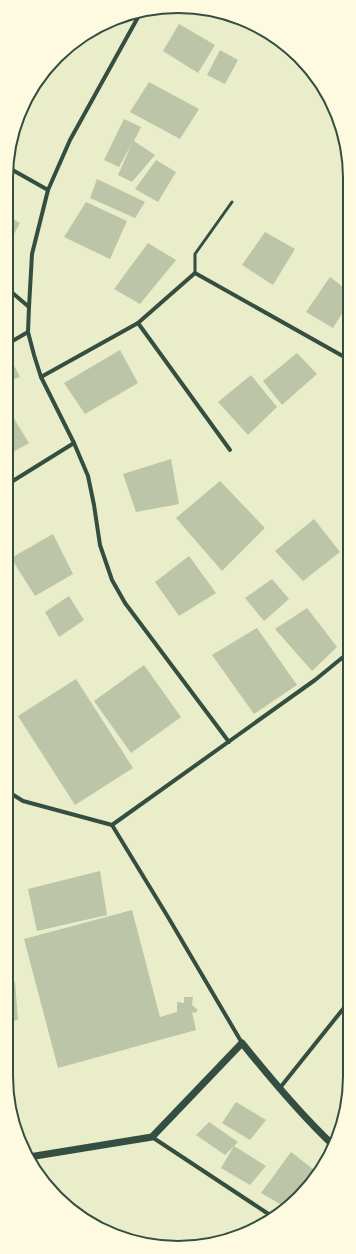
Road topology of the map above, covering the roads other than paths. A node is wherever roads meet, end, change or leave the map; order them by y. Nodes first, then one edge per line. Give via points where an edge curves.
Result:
1 (137, 18) edge
2 (13, 170) edge
3 (48, 190) junction
4 (232, 202) dead end
5 (195, 273) junction
6 (13, 293) edge
7 (29, 307) junction
8 (138, 323) junction
9 (28, 332) junction
10 (13, 341) edge
11 (343, 356) edge
12 (41, 377) junction
13 (74, 443) junction
14 (230, 450) dead end
15 (13, 481) edge
16 (343, 657) edge
17 (229, 742) junction
18 (13, 795) edge
19 (112, 824) junction
20 (343, 1009) edge
21 (242, 1043) junction
22 (279, 1089) junction
23 (152, 1137) junction
24 (329, 1141) edge
25 (34, 1156) edge
26 (268, 1214) edge

1 - 3 street via 70,140
2 - 3 street
3 - 7 street via 32,254
4 - 5 lane via 195,254
5 - 8 street
5 - 11 street
6 - 7 street
7 - 9 street
8 - 12 street
8 - 14 street
9 - 10 street
9 - 12 street
12 - 13 street
13 - 15 street
13 - 17 street via 88,476 100,546 112,580 126,603
16 - 17 street
17 - 19 street
18 - 19 street via 24,801
19 - 21 street
20 - 22 street
21 - 22 street
21 - 23 street
22 - 24 street
23 - 25 street
23 - 26 street

